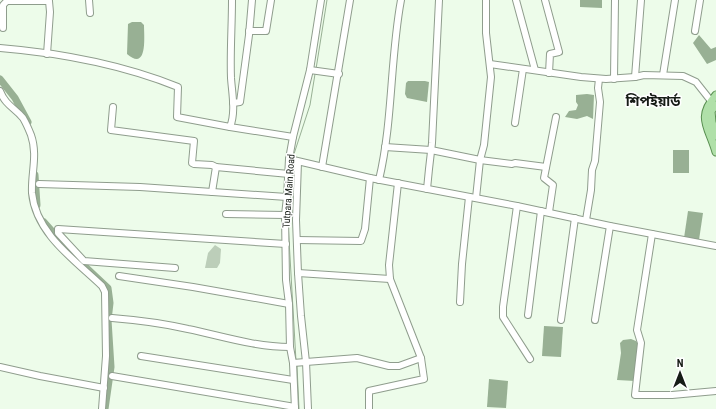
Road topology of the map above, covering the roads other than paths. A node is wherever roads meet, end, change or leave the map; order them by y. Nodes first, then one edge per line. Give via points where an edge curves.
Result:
1 (23, 0) edge
2 (89, 0) edge
3 (232, 0) edge
4 (252, 0) edge
5 (271, 0) edge
6 (322, 0) edge
7 (350, 0) edge
8 (401, 0) edge
9 (439, 0) edge
10 (486, 0) edge
11 (516, 0) edge
12 (545, 0) edge
13 (615, 0) edge
14 (641, 0) edge
15 (675, 0) edge
16 (700, 0) edge
17 (90, 14) dead end
18 (3, 28) dead end
19 (249, 30) junction
20 (695, 31) dead end
21 (0, 48) edge
22 (47, 54) junction
23 (490, 64) junction
24 (523, 69) junction
25 (535, 70) junction
26 (314, 71) junction
27 (549, 73) junction
28 (338, 74) junction
29 (663, 75) junction
30 (635, 77) junction
31 (599, 79) junction
32 (614, 79) junction
33 (0, 91) edge
34 (714, 100) edge
35 (233, 103) junction
36 (113, 107) dead end
37 (556, 117) dead end
38 (515, 123) dead end
39 (230, 127) junction
40 (716, 136) edge
41 (293, 137) junction
42 (385, 147) junction
43 (431, 150) junction
44 (716, 152) edge
45 (289, 159) junction
46 (480, 160) junction
47 (298, 162) junction
48 (216, 167) junction
49 (322, 167) junction
50 (546, 167) junction
51 (289, 174) junction
52 (370, 178) junction
53 (379, 180) junction
54 (398, 183) junction
55 (39, 184) dead end
56 (427, 189) junction
57 (212, 192) junction
58 (287, 196) junction
59 (469, 197) junction
60 (476, 198) junction
61 (517, 206) junction
62 (541, 211) junction
63 (549, 212) junction
64 (226, 214) dead end
65 (285, 215) junction
66 (574, 218) junction
67 (586, 220) junction
68 (610, 226) junction
69 (652, 234) junction
70 (297, 240) junction
71 (286, 244) junction
72 (716, 246) edge
73 (175, 268) dead end
74 (298, 273) junction
75 (119, 276) dead end
76 (390, 279) junction
77 (460, 302) dead end
78 (289, 304) junction
79 (528, 315) dead end
80 (112, 318) dead end
81 (561, 320) dead end
82 (595, 320) dead end
83 (290, 347) junction
84 (141, 356) dead end
85 (421, 358) junction
86 (530, 359) dead end
87 (293, 362) junction
88 (306, 362) junction
89 (0, 367) edge
90 (112, 376) dead end
91 (293, 380) junction
92 (104, 388) junction
93 (716, 391) edge
94 (295, 408) edge
95 (102, 409) edge
96 (308, 409) edge
97 (369, 409) edge

1 - 18 street via 7,1 3,5
1 - 22 street via 48,1 50,12
2 - 17 street
3 - 35 street
4 - 19 street
5 - 19 street via 266,30
6 - 26 street, Tutpara Main Road
7 - 28 street
8 - 42 street
9 - 43 street
10 - 23 street via 486,33
11 - 25 street
12 - 27 street via 559,52 550,54
13 - 32 street
14 - 30 street
15 - 29 street
16 - 20 street
19 - 35 street via 240,102
21 - 22 street
22 - 39 street via 93,61 166,82 178,87 177,117
23 - 24 street
23 - 46 street via 489,106
24 - 25 street
24 - 38 street
25 - 27 street
26 - 28 street
26 - 41 street, Tutpara Main Road
27 - 31 street
28 - 49 street
29 - 30 street
29 - 34 street via 683,76 692,80
30 - 32 street
31 - 32 street
31 - 67 street via 600,102 595,161
33 - 92 street via 3,100 24,119 31,136 35,157 32,192 34,208 41,223 72,259 106,292
34 - 40 main road via 711,111
34 - 44 main road via 707,106 705,119
35 - 39 street via 233,120
36 - 48 street via 111,130 194,141 192,163
37 - 50 street
39 - 41 street
41 - 45 street, Tutpara Main Road
42 - 43 street
42 - 53 street
43 - 46 street
43 - 56 street
45 - 47 street
45 - 51 street, Tutpara Main Road
46 - 50 street
46 - 60 street
47 - 49 street
47 - 70 street
48 - 51 street
48 - 57 street
49 - 52 street
50 - 63 street via 544,178 553,185
51 - 58 street, Tutpara Main Road
52 - 53 street
52 - 70 street via 365,229 361,241
53 - 54 street
54 - 56 street
54 - 76 street via 389,266
55 - 57 street
56 - 59 street
57 - 58 street
58 - 65 street, Tutpara Main Road
59 - 60 street
59 - 77 street
60 - 61 street
61 - 62 street
61 - 86 street via 503,317
62 - 63 street
62 - 79 street
63 - 66 street
64 - 65 street
65 - 71 street, Tutpara Main Road
66 - 67 street
66 - 81 street
67 - 68 street
68 - 69 street
68 - 82 street
69 - 72 street
69 - 93 street via 637,330 640,342 635,395
70 - 74 street
71 - 73 street via 58,229 58,233 84,261
71 - 78 street, Tutpara Main Road
74 - 76 street
74 - 88 street
75 - 78 street
76 - 85 street
78 - 83 street, Tutpara Main Road
80 - 83 street via 167,325 252,344
83 - 87 street, Tutpara Main Road
84 - 91 street
85 - 88 street via 398,366 357,358
85 - 97 street via 424,379 369,391
87 - 88 street
87 - 91 street, Tutpara Main Road
88 - 96 street
89 - 92 street
90 - 94 street
91 - 94 street, Tutpara Main Road
92 - 95 street

